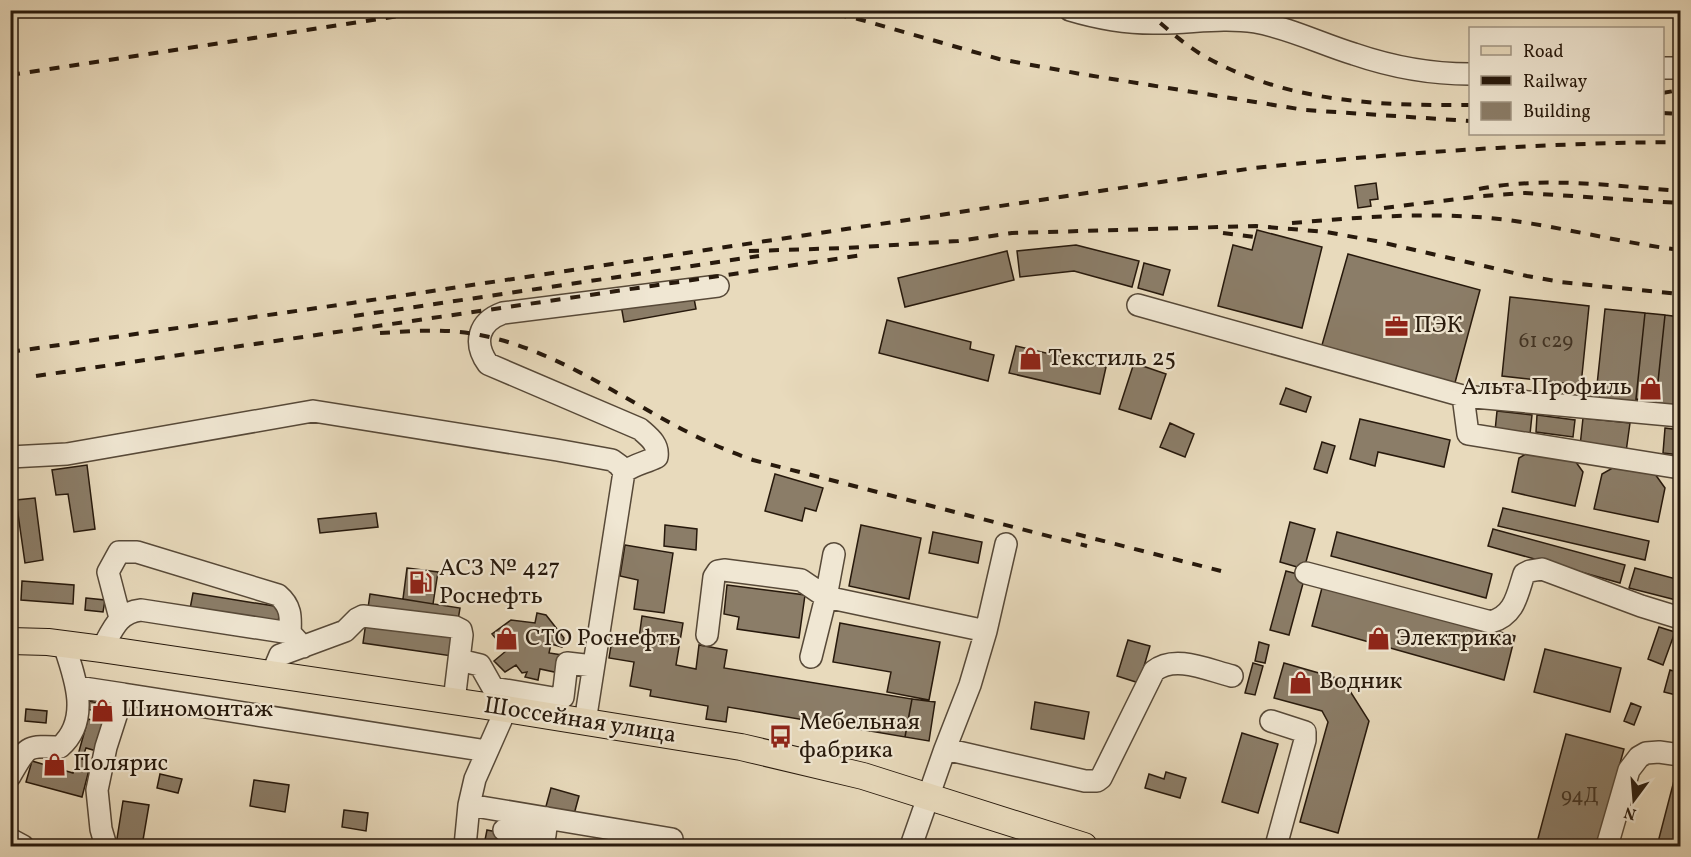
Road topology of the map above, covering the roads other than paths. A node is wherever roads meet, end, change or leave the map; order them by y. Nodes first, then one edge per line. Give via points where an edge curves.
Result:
1 (1070, 10) edge
2 (1177, 16) edge
3 (1664, 68) edge
4 (1680, 68) edge
5 (1469, 74) edge
6 (718, 286) dead end
7 (1138, 305) dead end
8 (1463, 396) junction
9 (1680, 416) edge
10 (10, 457) edge
11 (1680, 468) edge
12 (624, 472) junction
13 (1006, 544) dead end
14 (834, 554) dead end
15 (1306, 573) dead end
16 (826, 597) junction
17 (120, 618) junction
18 (1680, 618) edge
19 (986, 630) junction
20 (706, 635) dead end
21 (10, 640) edge
22 (297, 640) junction
23 (64, 645) junction
24 (102, 649) junction
25 (811, 657) dead end
26 (459, 660) junction
27 (593, 666) junction
28 (272, 674) junction
29 (1232, 676) dead end
30 (77, 687) junction
31 (123, 694) junction
32 (454, 701) junction
33 (506, 709) junction
34 (1271, 721) dead end
35 (585, 722) junction
36 (945, 749) junction
37 (487, 751) junction
38 (1680, 755) edge
39 (10, 776) edge
40 (928, 796) junction
41 (469, 805) junction
42 (547, 818) junction
43 (504, 830) dead end
44 (10, 839) edge
45 (672, 839) dead end
46 (23, 846) edge
47 (106, 846) edge
48 (465, 846) edge
49 (911, 846) edge
50 (1084, 846) edge
51 (1276, 846) edge
52 (1607, 846) edge

1 - 2 street via 1102,20 1132,23
2 - 5 street via 1253,22 1402,68
3 - 4 street
6 - 12 street via 503,313 490,317 483,326 481,354 488,364 640,429 653,441 657,457
7 - 8 street
8 - 9 street
8 - 11 street via 1468,434
10 - 12 street via 67,454 313,411 612,460
12 - 27 street
13 - 19 street
14 - 16 street
15 - 18 street via 1491,622 1503,618 1513,606 1524,574 1542,569
16 - 19 street
16 - 20 street via 801,580 718,571
16 - 25 street
17 - 22 street via 141,610
17 - 22 street via 108,572 119,552 137,552 278,595 288,603
17 - 24 street
19 - 36 street
21 - 23 main road, Шоссейная улица
22 - 26 street via 345,631 357,619 372,616 461,630
22 - 28 street via 280,655
23 - 24 main road, Шоссейная улица
23 - 30 street
24 - 28 main road, Шоссейная улица
26 - 27 street via 480,665 493,688 559,699 563,697 567,663
26 - 32 street
27 - 35 street
28 - 32 main road, Шоссейная улица
29 - 36 street via 1182,663 1162,664 1154,671 1097,781
30 - 31 street
30 - 39 street via 74,729 67,741 60,747 26,749
31 - 37 street
31 - 47 street via 97,790
32 - 33 main road, Шоссейная улица
33 - 35 main road, Шоссейная улица
33 - 37 street
34 - 51 street via 1305,732
35 - 40 main road, Шоссейная улица via 769,753
36 - 40 street
37 - 41 street
38 - 52 street via 1659,752 1639,757 1629,770
40 - 49 street
40 - 50 main road, Шоссейная улица
41 - 42 street
41 - 48 street
42 - 43 street via 543,836
42 - 45 street
44 - 46 street

